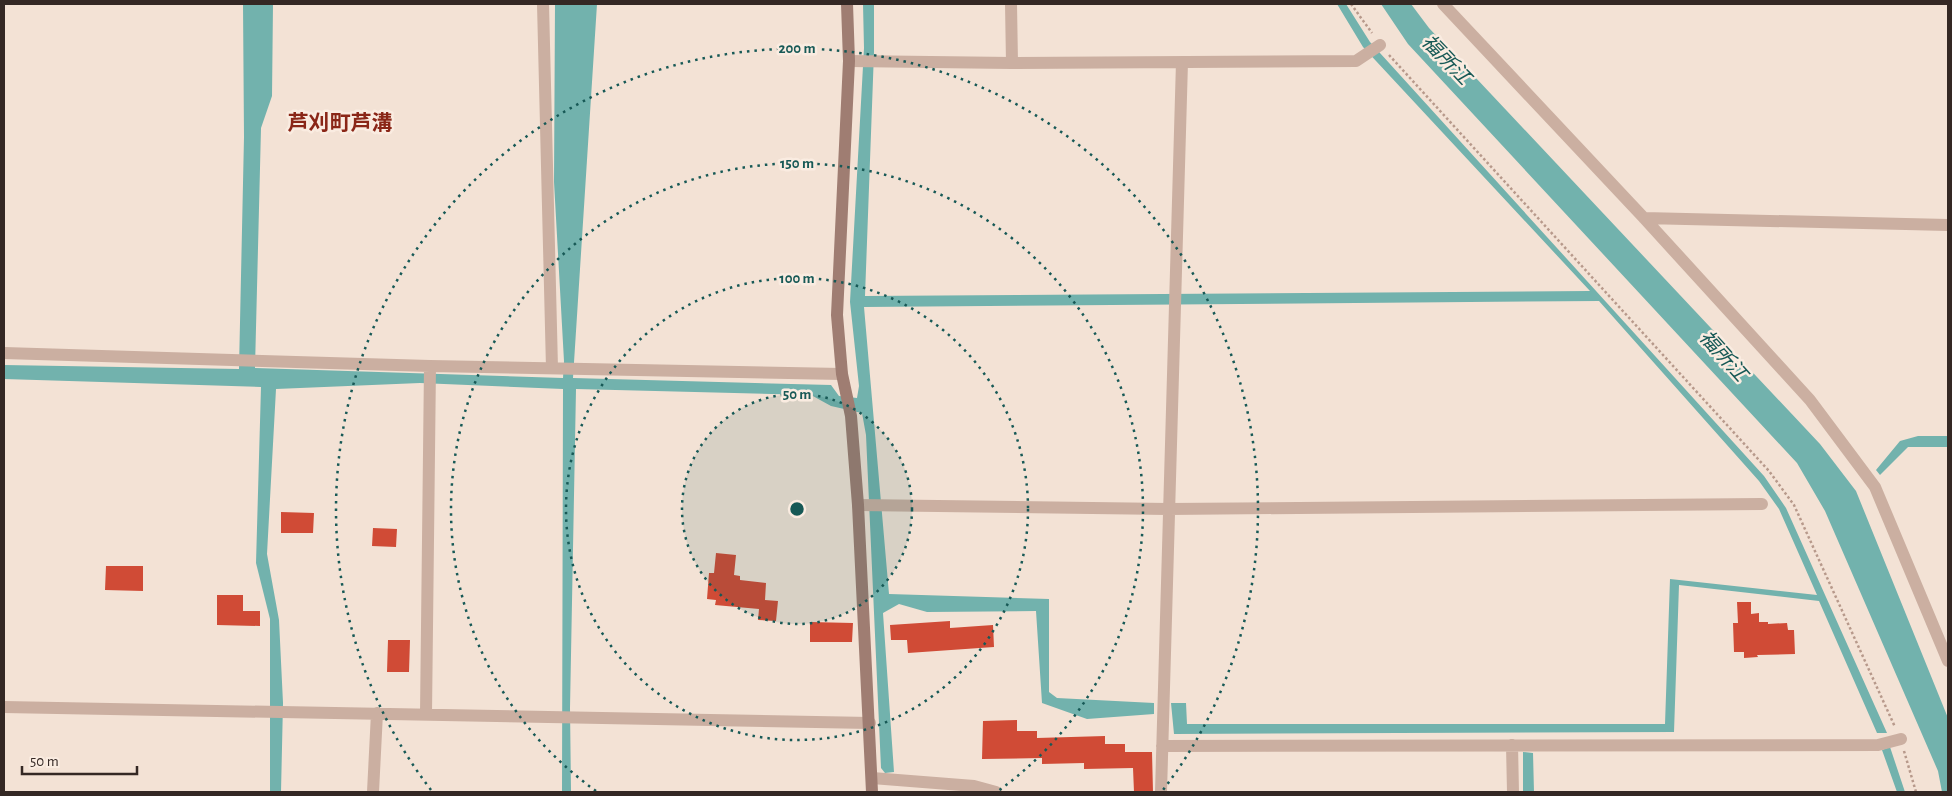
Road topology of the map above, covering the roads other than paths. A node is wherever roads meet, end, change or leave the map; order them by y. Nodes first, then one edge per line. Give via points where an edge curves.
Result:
1 (543, 4) edge
2 (847, 4) edge
3 (1011, 4) edge
4 (1443, 4) edge
5 (1380, 45) road end
6 (849, 61) junction
7 (1182, 62) junction
8 (1012, 63) junction
9 (1644, 218) junction
10 (1948, 225) edge
11 (4, 353) edge
12 (430, 366) junction
13 (557, 368) junction
14 (842, 374) junction
15 (1762, 504) dead end
16 (858, 505) junction
17 (1168, 509) junction
18 (1948, 661) edge
19 (4, 707) edge
20 (377, 713) junction
21 (426, 714) junction
22 (870, 723) junction
23 (1901, 739) road end
24 (1512, 745) junction
25 (1162, 746) junction
26 (872, 778) junction
27 (373, 792) edge
28 (872, 792) edge
29 (996, 792) edge
30 (1161, 792) edge
31 (1512, 792) edge

1 - 13 street
2 - 6 street
3 - 8 street
4 - 9 street
5 - 7 street via 1356,61
6 - 8 street
6 - 14 street via 838,315
7 - 8 street
7 - 17 street
9 - 10 street
9 - 18 street via 1810,400 1875,487
11 - 12 street
12 - 13 street
12 - 21 street
13 - 14 street
14 - 16 street via 851,416
15 - 17 street
16 - 17 street
16 - 22 street
17 - 25 street
19 - 20 street
20 - 21 street
20 - 27 street
21 - 22 street
22 - 26 street
23 - 24 street via 1878,744
24 - 25 street
24 - 31 street
25 - 30 street
26 - 28 street
26 - 29 street via 974,786

